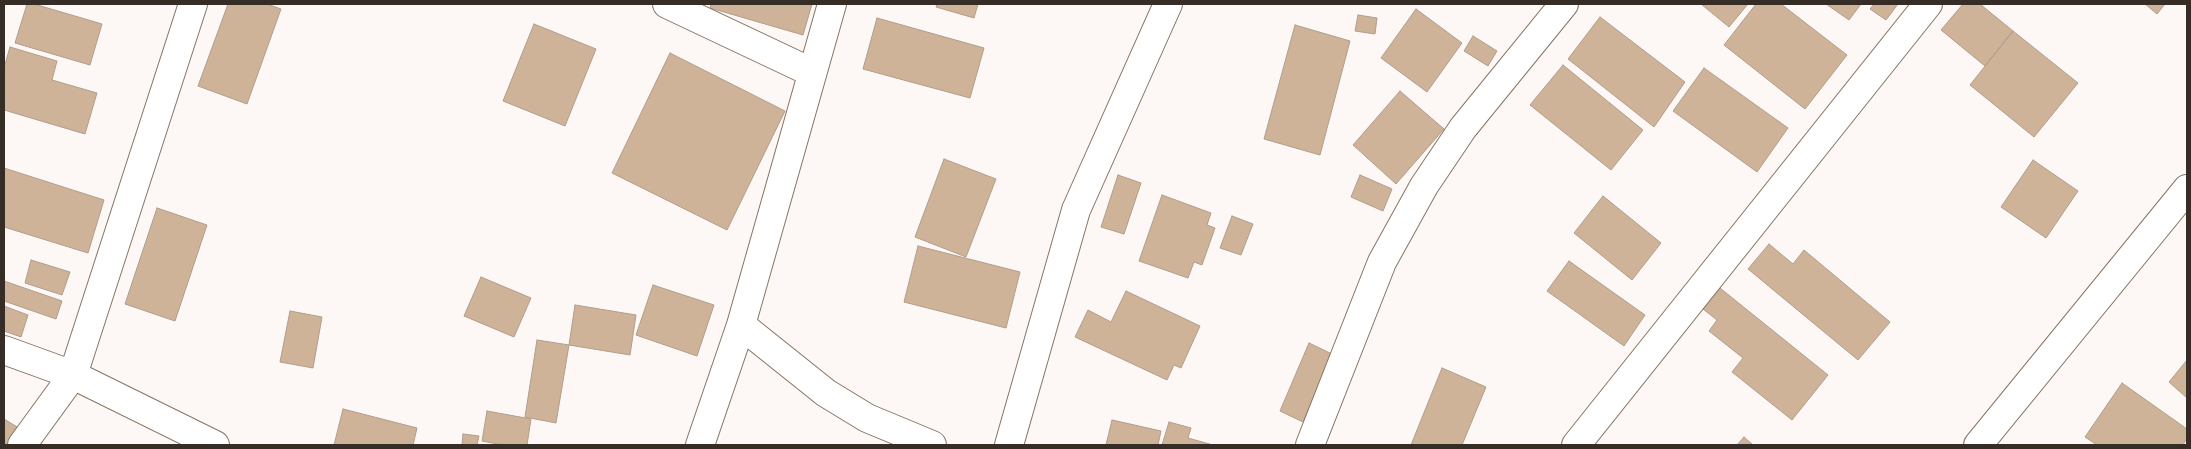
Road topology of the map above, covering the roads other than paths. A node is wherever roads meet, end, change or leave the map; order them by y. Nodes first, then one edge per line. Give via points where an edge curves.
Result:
1 (192, 4) edge
2 (667, 4) edge
3 (832, 4) edge
4 (1168, 4) edge
5 (1564, 4) edge
6 (1928, 4) edge
7 (811, 72) junction
8 (2187, 189) edge
9 (741, 325) junction
10 (4, 350) edge
11 (73, 376) junction
12 (22, 445) edge
13 (215, 445) edge
14 (700, 445) edge
15 (932, 445) edge
16 (1010, 445) edge
17 (1310, 445) edge
18 (1576, 445) edge
19 (1978, 445) edge

1 - 11 street
2 - 7 street
3 - 7 street
4 - 16 street via 1076,210
5 - 17 street via 1463,128 1424,186 1382,262
6 - 18 street
7 - 9 street
8 - 19 street
9 - 14 street
9 - 15 street via 826,393 867,418
10 - 11 street
11 - 12 street
11 - 13 street

